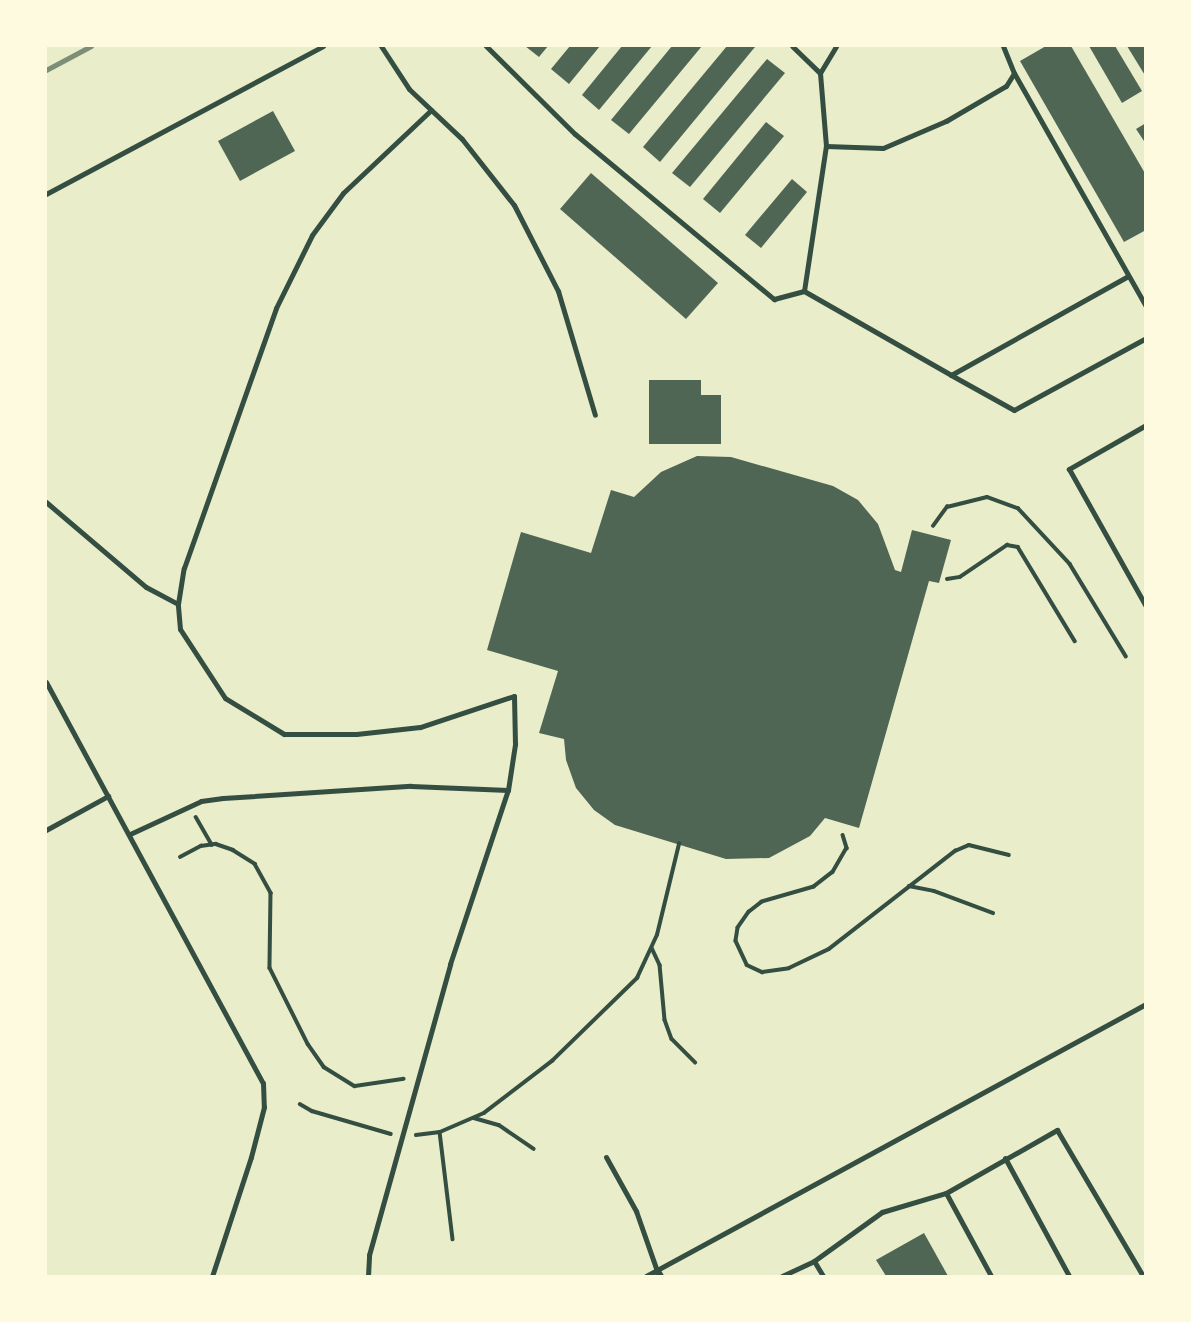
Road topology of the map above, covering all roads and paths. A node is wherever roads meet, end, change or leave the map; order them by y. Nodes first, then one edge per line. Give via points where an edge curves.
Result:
1 (323, 46) edge
2 (382, 46) edge
3 (486, 46) edge
4 (792, 46) edge
5 (836, 46) edge
6 (1003, 46) edge
7 (1014, 73) junction
8 (820, 74) junction
9 (431, 110) junction
10 (826, 146) junction
11 (46, 194) edge
12 (1128, 276) junction
13 (804, 291) junction
14 (1146, 306) edge
15 (1146, 338) edge
16 (951, 375) junction
17 (595, 415) dead end
18 (1146, 425) edge
19 (46, 502) edge
20 (933, 526) dead end
21 (947, 579) dead end
22 (178, 604) junction
23 (1146, 606) edge
24 (1075, 641) dead end
25 (1126, 656) dead end
26 (46, 682) edge
27 (508, 790) junction
28 (108, 796) junction
29 (190, 806) junction
30 (46, 830) edge
31 (130, 834) junction
32 (843, 835) dead end
33 (679, 844) dead end
34 (212, 845) junction
35 (1009, 855) dead end
36 (180, 857) dead end
37 (909, 886) junction
38 (993, 913) dead end
39 (652, 946) junction
40 (1146, 1004) edge
41 (695, 1062) dead end
42 (419, 1077) junction
43 (300, 1104) dead end
44 (472, 1118) junction
45 (440, 1132) junction
46 (402, 1137) junction
47 (534, 1149) dead end
48 (606, 1157) dead end
49 (1005, 1158) junction
50 (946, 1193) junction
51 (453, 1239) dead end
52 (814, 1261) junction
53 (659, 1274) edge
54 (212, 1276) edge
55 (368, 1276) edge
56 (646, 1276) edge
57 (782, 1276) edge
58 (823, 1276) edge
59 (991, 1276) edge
60 (1069, 1276) edge
61 (1143, 1276) edge

1 - 11 lane
2 - 9 lane via 410,89
3 - 13 lane via 575,134 774,299
4 - 8 lane
5 - 8 lane
6 - 7 lane
7 - 10 lane via 1006,86 946,121 883,148
7 - 12 lane
8 - 10 lane
9 - 17 lane via 462,139 514,205 558,291
9 - 22 lane via 343,193 312,235 276,308 184,568
10 - 13 lane
12 - 14 lane
12 - 16 lane
13 - 16 lane
15 - 16 lane via 1014,410
18 - 23 lane via 1069,469
19 - 22 lane via 146,587
20 - 25 path via 947,507 987,497 1018,508 1070,564
21 - 24 path via 960,577 1007,545 1018,547
22 - 27 lane via 180,629 225,698 284,734 356,734 420,727 514,696 515,744
26 - 28 lane
27 - 29 lane via 411,786 223,798
27 - 42 lane via 450,964
28 - 30 lane
28 - 31 lane
29 - 31 lane
29 - 34 path
31 - 54 lane via 263,1083 264,1107
32 - 37 path via 847,848 832,872 814,887 762,902 749,912 736,941 747,965 762,972 789,968 829,949
33 - 39 path
34 - 36 path
34 - 42 path via 233,850 255,864 271,893 270,968 324,1068 355,1086
35 - 37 path via 969,845
37 - 38 path
39 - 41 path via 660,965 665,1020 672,1039
39 - 44 path via 637,978 552,1060
40 - 53 lane
42 - 46 lane
43 - 46 path
44 - 45 path
44 - 47 path via 499,1125
45 - 46 path
45 - 51 path
46 - 55 lane via 369,1255
48 - 53 lane via 636,1211
49 - 50 lane
49 - 60 lane
49 - 61 lane via 1057,1130
50 - 52 lane via 882,1212
50 - 59 lane
52 - 57 lane
52 - 58 lane
53 - 56 lane

